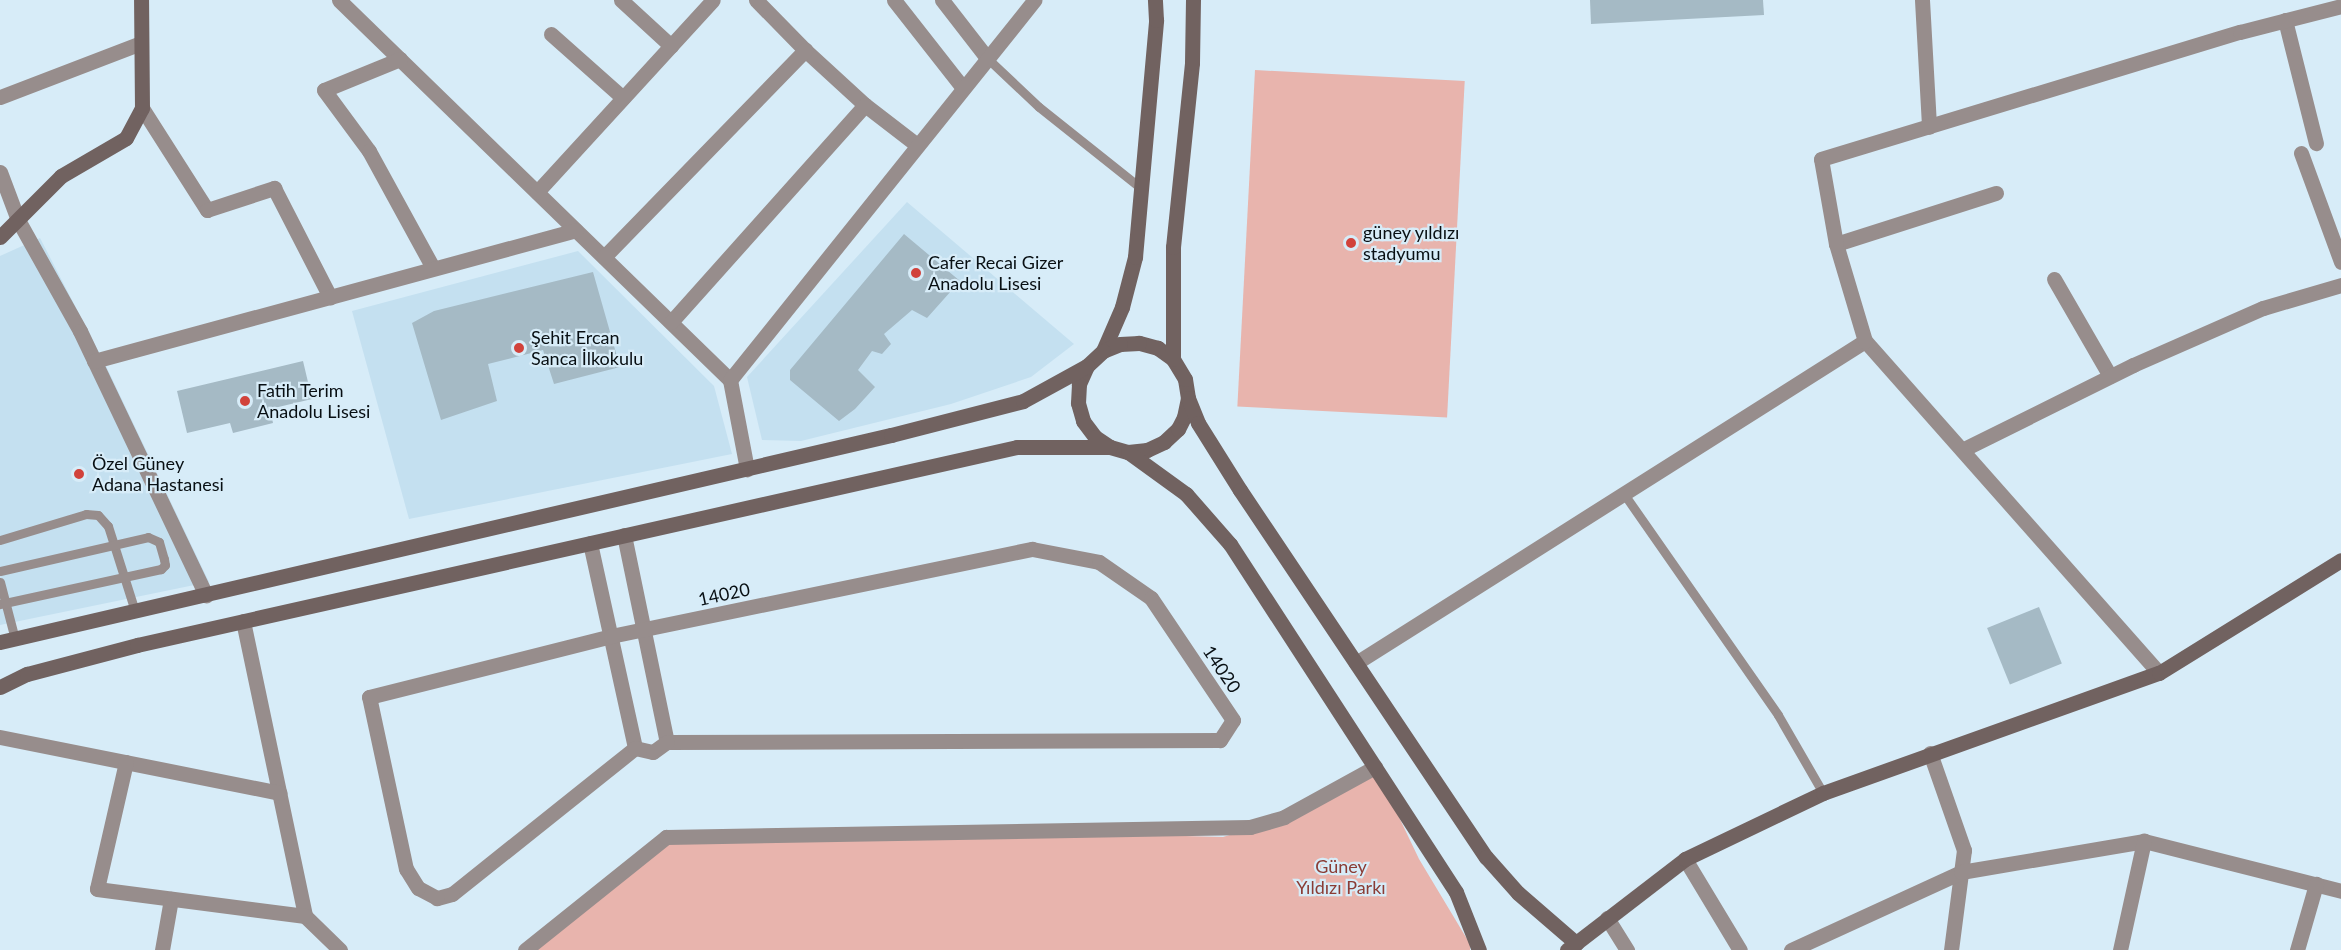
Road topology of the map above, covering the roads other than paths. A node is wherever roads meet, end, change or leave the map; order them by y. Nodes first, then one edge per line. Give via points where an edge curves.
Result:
1 (141, 0) edge
2 (339, 0) edge
3 (621, 0) edge
4 (713, 0) edge
5 (756, 0) edge
6 (894, 0) edge
7 (942, 0) edge
8 (1155, 0) edge
9 (1193, 0) edge
10 (1922, 0) edge
11 (1026, 3) edge
12 (2341, 6) edge
13 (2285, 21) junction
14 (551, 34) dead end
15 (141, 43) junction
16 (671, 46) junction
17 (805, 50) junction
18 (987, 58) junction
19 (400, 59) junction
20 (963, 88) junction
21 (0, 97) edge
22 (623, 98) junction
23 (865, 105) junction
24 (142, 108) junction
25 (1929, 127) junction
26 (2316, 143) dead end
27 (917, 146) junction
28 (2301, 153) dead end
29 (0, 172) edge
30 (1141, 188) junction
31 (537, 192) junction
32 (1996, 194) dead end
33 (18, 220) junction
34 (575, 230) junction
35 (0, 237) edge
36 (1836, 244) junction
37 (604, 257) junction
38 (2341, 262) edge
39 (433, 268) junction
40 (2054, 279) dead end
41 (2341, 285) edge
42 (330, 297) junction
43 (671, 322) junction
44 (1865, 341) junction
45 (1102, 351) junction
46 (1173, 359) junction
47 (94, 361) junction
48 (1087, 366) junction
49 (2110, 376) junction
50 (730, 380) junction
51 (1188, 398) junction
52 (1110, 447) junction
53 (1962, 450) junction
54 (1128, 452) junction
55 (747, 469) junction
56 (1624, 494) junction
57 (624, 535) junction
58 (0, 540) edge
59 (590, 543) junction
60 (114, 546) junction
61 (2341, 560) edge
62 (0, 571) edge
63 (124, 577) junction
64 (0, 582) edge
65 (206, 595) junction
66 (2, 604) edge
67 (135, 611) junction
68 (243, 621) junction
69 (644, 631) junction
70 (611, 636) junction
71 (8, 641) edge
72 (1356, 663) junction
73 (2158, 673) junction
74 (0, 687) edge
75 (0, 737) edge
76 (667, 741) junction
77 (635, 748) junction
78 (1930, 753) junction
79 (126, 762) junction
80 (1375, 767) junction
81 (279, 793) junction
82 (1824, 793) junction
83 (2144, 841) junction
84 (1685, 859) junction
85 (1961, 872) junction
86 (2316, 884) junction
87 (2341, 891) edge
88 (171, 899) junction
89 (305, 916) junction
90 (1607, 918) junction
91 (1572, 946) edge
92 (162, 950) edge
93 (340, 950) edge
94 (525, 950) edge
95 (1479, 950) edge
96 (1627, 950) edge
97 (1740, 950) edge
98 (1791, 950) edge
99 (1951, 950) edge
100 (2120, 950) edge
101 (2296, 950) edge

1 - 15 main road
2 - 19 street
3 - 16 street
4 - 16 street
5 - 17 street
6 - 20 street
7 - 18 street
8 - 30 main road
9 - 46 main road via 1192,63 1173,247
10 - 25 street
11 - 18 street
12 - 13 street
13 - 25 street
13 - 26 street
14 - 22 street
15 - 21 street
15 - 24 main road
16 - 22 street
17 - 23 street
17 - 37 street
18 - 20 street
18 - 30 lane via 1039,107
19 - 31 street
19 - 39 street via 324,90 369,151
20 - 27 street
22 - 31 street
23 - 27 street
23 - 43 street
24 - 33 main road via 126,138 61,176
24 - 42 street via 207,210 274,188
25 - 36 street via 1821,159
27 - 50 street
28 - 38 street
29 - 33 street
30 - 45 main road via 1135,257 1122,307
31 - 34 street
32 - 36 street
33 - 35 main road
33 - 47 street
34 - 37 street
34 - 39 street
36 - 44 street
37 - 43 street
39 - 42 street
40 - 49 street
41 - 49 street via 2263,308
42 - 47 street
43 - 50 street
44 - 53 street
44 - 56 street
45 - 46 main road via 1120,344 1139,343 1158,348
45 - 48 main road
46 - 51 main road via 1185,380
47 - 65 street
48 - 52 main road via 1079,384 1078,403 1083,421 1095,437
48 - 55 main road via 1023,400
49 - 53 street
50 - 55 street
51 - 54 main road via 1178,429 1164,442 1147,450
51 - 72 main road via 1198,423
52 - 54 main road
52 - 57 main road via 1017,447
53 - 73 street
54 - 80 main road via 1186,494 1230,544
55 - 65 main road
56 - 72 street
56 - 82 lane via 1779,715
57 - 59 main road
57 - 69 street
58 - 60 lane via 86,514 98,515 108,526
59 - 68 main road
59 - 70 street
60 - 62 lane
60 - 63 lane
60 - 63 lane via 154,538 163,552 165,565 161,569
61 - 73 main road
63 - 66 lane
63 - 67 lane
64 - 66 lane
65 - 67 main road
66 - 71 lane
67 - 71 main road
68 - 74 main road via 38,671
68 - 81 street
69 - 70 street
69 - 76 street
69 - 76 street, 14020 via 1032,549 1099,562 1150,598 1233,720 1220,740
70 - 77 street
70 - 77 street via 369,698 406,869 418,888 437,898 452,894
72 - 91 main road via 1486,857
73 - 78 main road
75 - 79 street
76 - 77 street via 653,752
78 - 82 main road
78 - 85 street via 1964,850
79 - 81 street
79 - 88 street via 97,890
80 - 94 street via 1284,817 1250,827 666,837
80 - 95 main road via 1456,892
81 - 89 street
82 - 84 main road
83 - 85 street
83 - 86 street
83 - 100 street
84 - 90 main road
84 - 97 street
85 - 98 street
85 - 99 street
86 - 87 street
86 - 101 street
88 - 89 street
88 - 92 street
89 - 93 street
90 - 91 main road
90 - 96 street

